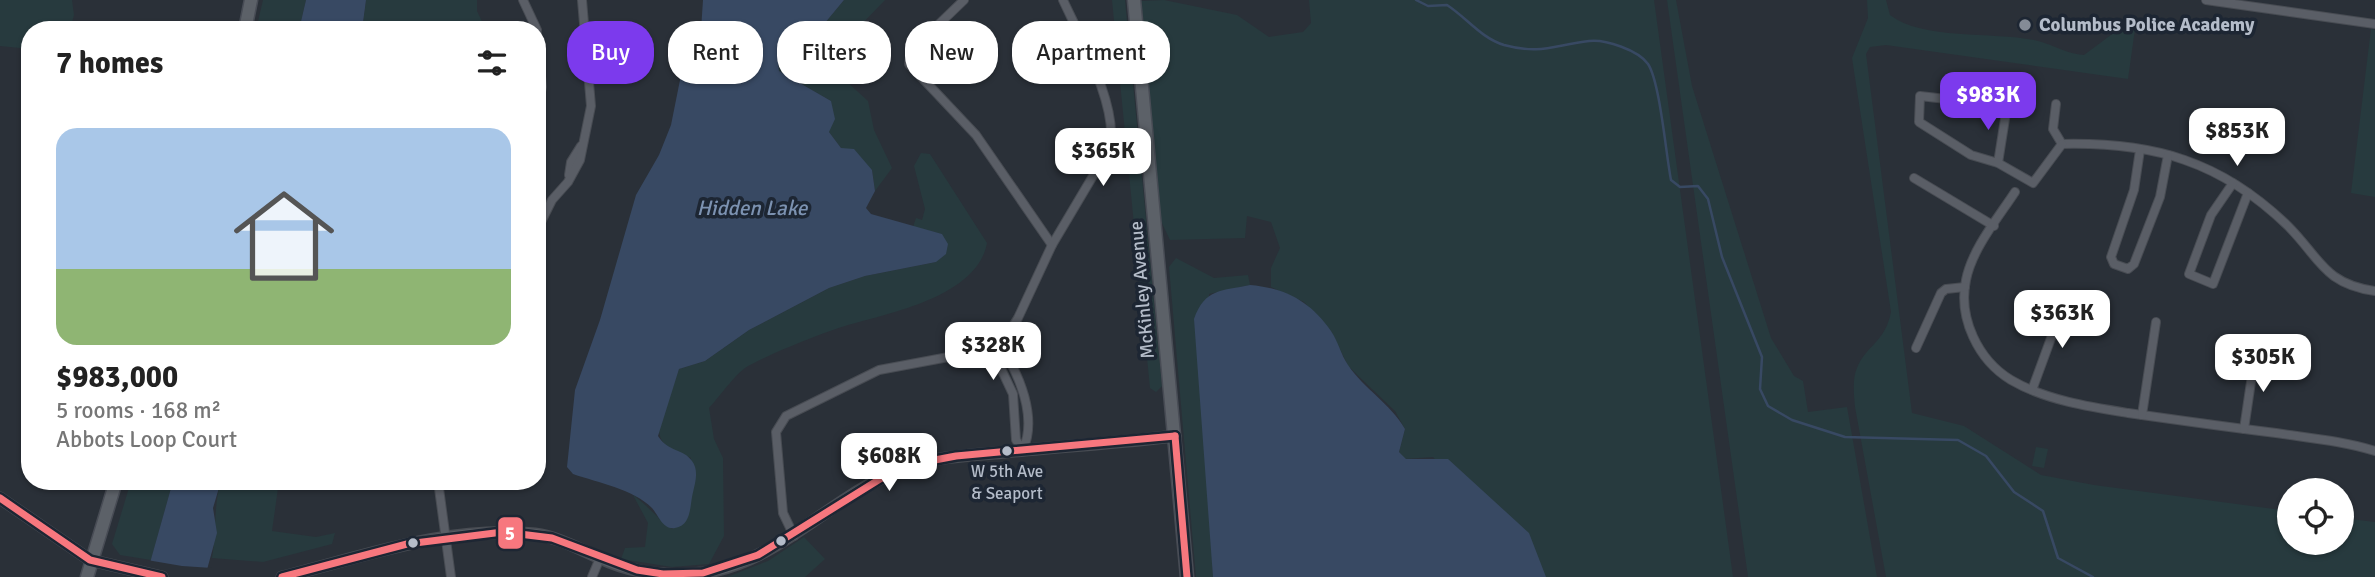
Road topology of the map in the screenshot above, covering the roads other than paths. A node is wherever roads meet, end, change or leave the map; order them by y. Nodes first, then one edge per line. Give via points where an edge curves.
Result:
1 (251, 0) edge
2 (523, 0) edge
3 (582, 0) edge
4 (964, 0) edge
5 (1063, 0) edge
6 (1133, 0) edge
7 (2206, 0) edge
8 (247, 21) edge
9 (532, 21) edge
10 (2375, 24) edge
11 (2056, 104) dead end
12 (2062, 144) junction
13 (2140, 150) junction
14 (2168, 155) junction
15 (1998, 163) junction
16 (1914, 178) dead end
17 (2233, 183) junction
18 (2015, 192) dead end
19 (2248, 193) junction
20 (546, 213) edge
21 (1994, 226) junction
22 (1052, 244) junction
23 (1965, 287) junction
24 (2375, 291) edge
25 (2065, 300) dead end
26 (2156, 322) dead end
27 (996, 347) junction
28 (1916, 348) dead end
29 (2255, 355) dead end
30 (2032, 390) junction
31 (2142, 415) junction
32 (2244, 429) junction
33 (1175, 436) junction
34 (1023, 450) junction
35 (2375, 451) edge
36 (113, 490) edge
37 (439, 490) edge
38 (0, 498) edge
39 (794, 536) junction
40 (445, 537) junction
41 (600, 558) junction
42 (90, 560) junction
43 (86, 577) edge
44 (162, 577) edge
45 (282, 577) edge
46 (452, 577) edge
47 (592, 577) edge
48 (1187, 577) edge

1 - 8 main road
2 - 9 street
3 - 20 street via 591,106 568,182
4 - 22 street via 911,51 908,64 976,135
5 - 22 street via 1096,68 1112,141
6 - 33 main road, McKinley Avenue
7 - 10 street
11 - 12 street via 2053,129
12 - 13 street
12 - 15 street via 2033,183
13 - 14 street
13 - 14 street via 2134,190 2111,257 2114,264 2128,269 2160,197
14 - 17 street via 2206,166
15 - 15 street via 1971,155 1919,121 1920,96 2007,106
16 - 21 street
17 - 19 street
17 - 19 street via 2211,215 2189,274 2213,284
18 - 21 street
19 - 24 street via 2286,225 2334,279
21 - 23 street via 1969,269
22 - 27 street via 1009,334
23 - 28 street via 1941,293
23 - 30 street via 1969,326 1978,348 2002,374
25 - 30 street
26 - 31 street
27 - 34 street via 995,356 1013,394 1016,440
27 - 39 street via 879,370 786,416 776,432 783,513
29 - 32 street
30 - 31 street via 2089,407
31 - 32 street
32 - 35 street
33 - 34 main road
33 - 48 main road, McKinley Avenue
34 - 39 main road via 905,468
36 - 42 main road
37 - 40 street
38 - 42 main road
39 - 41 main road via 744,563 699,574 635,571
40 - 41 main road via 482,532 539,535
40 - 45 main road
40 - 46 street
41 - 47 street
42 - 43 main road
42 - 44 main road

